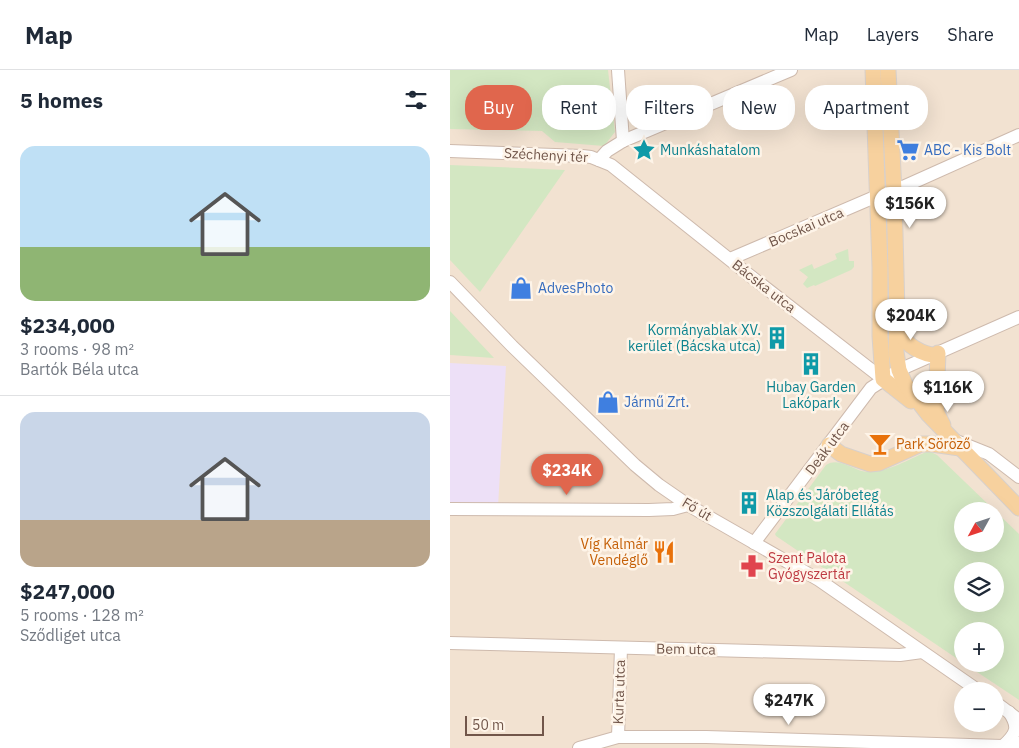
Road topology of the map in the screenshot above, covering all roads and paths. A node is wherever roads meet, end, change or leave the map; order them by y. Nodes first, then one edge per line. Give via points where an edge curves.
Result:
1 (618, 70) edge
2 (791, 70) edge
3 (873, 70) edge
4 (888, 70) edge
5 (1019, 135) edge
6 (623, 140) junction
7 (450, 151) edge
8 (599, 160) junction
9 (894, 191) junction
10 (878, 196) junction
11 (730, 259) junction
12 (450, 282) edge
13 (897, 314) junction
14 (1019, 317) edge
15 (935, 354) junction
16 (898, 370) junction
17 (883, 379) junction
18 (928, 414) junction
19 (953, 441) junction
20 (829, 445) junction
21 (1019, 477) edge
22 (688, 505) junction
23 (1019, 508) edge
24 (450, 509) edge
25 (754, 543) junction
26 (450, 643) edge
27 (621, 648) junction
28 (922, 652) junction
29 (966, 682) edge
30 (1014, 715) edge
31 (618, 737) junction
32 (707, 742) edge
33 (1019, 743) edge
34 (1003, 746) junction
35 (579, 748) edge

1 - 6 street
2 - 6 street, Széchenyi tér
3 - 10 main road
4 - 9 main road
5 - 9 street, Bocskai utca
6 - 8 street, Széchenyi tér
7 - 8 street, Széchenyi tér via 582,156
8 - 11 street, Bácska utca via 620,170
9 - 10 street, Bocskai utca
9 - 13 main road
10 - 11 street, Bocskai utca
10 - 17 main road
11 - 17 street, Bácska utca
12 - 22 street, Fő út via 635,465
13 - 15 main road via 903,339 920,352
13 - 16 main road
14 - 15 street, Deák utca
15 - 16 street, Deák utca
15 - 19 main road via 937,413
16 - 17 street, Deák utca
16 - 18 main road, Bácska utca
17 - 18 main road, Bácska utca
17 - 20 street, Deák utca via 871,388
18 - 19 main road, Bácska utca
19 - 20 main road via 921,444 870,464 842,454
19 - 21 street, Bácska utca via 989,454
19 - 23 main road
20 - 25 street, Deák utca
22 - 24 street via 649,510
22 - 25 street, Fő út
25 - 28 street, Fő út via 819,580
26 - 27 street, Bem utca
27 - 28 street, Bem utca via 900,655
27 - 31 street, Kurta utca
28 - 29 street, Fő út
30 - 34 street via 1016,729
31 - 32 street
31 - 35 street
32 - 34 street
33 - 34 street

